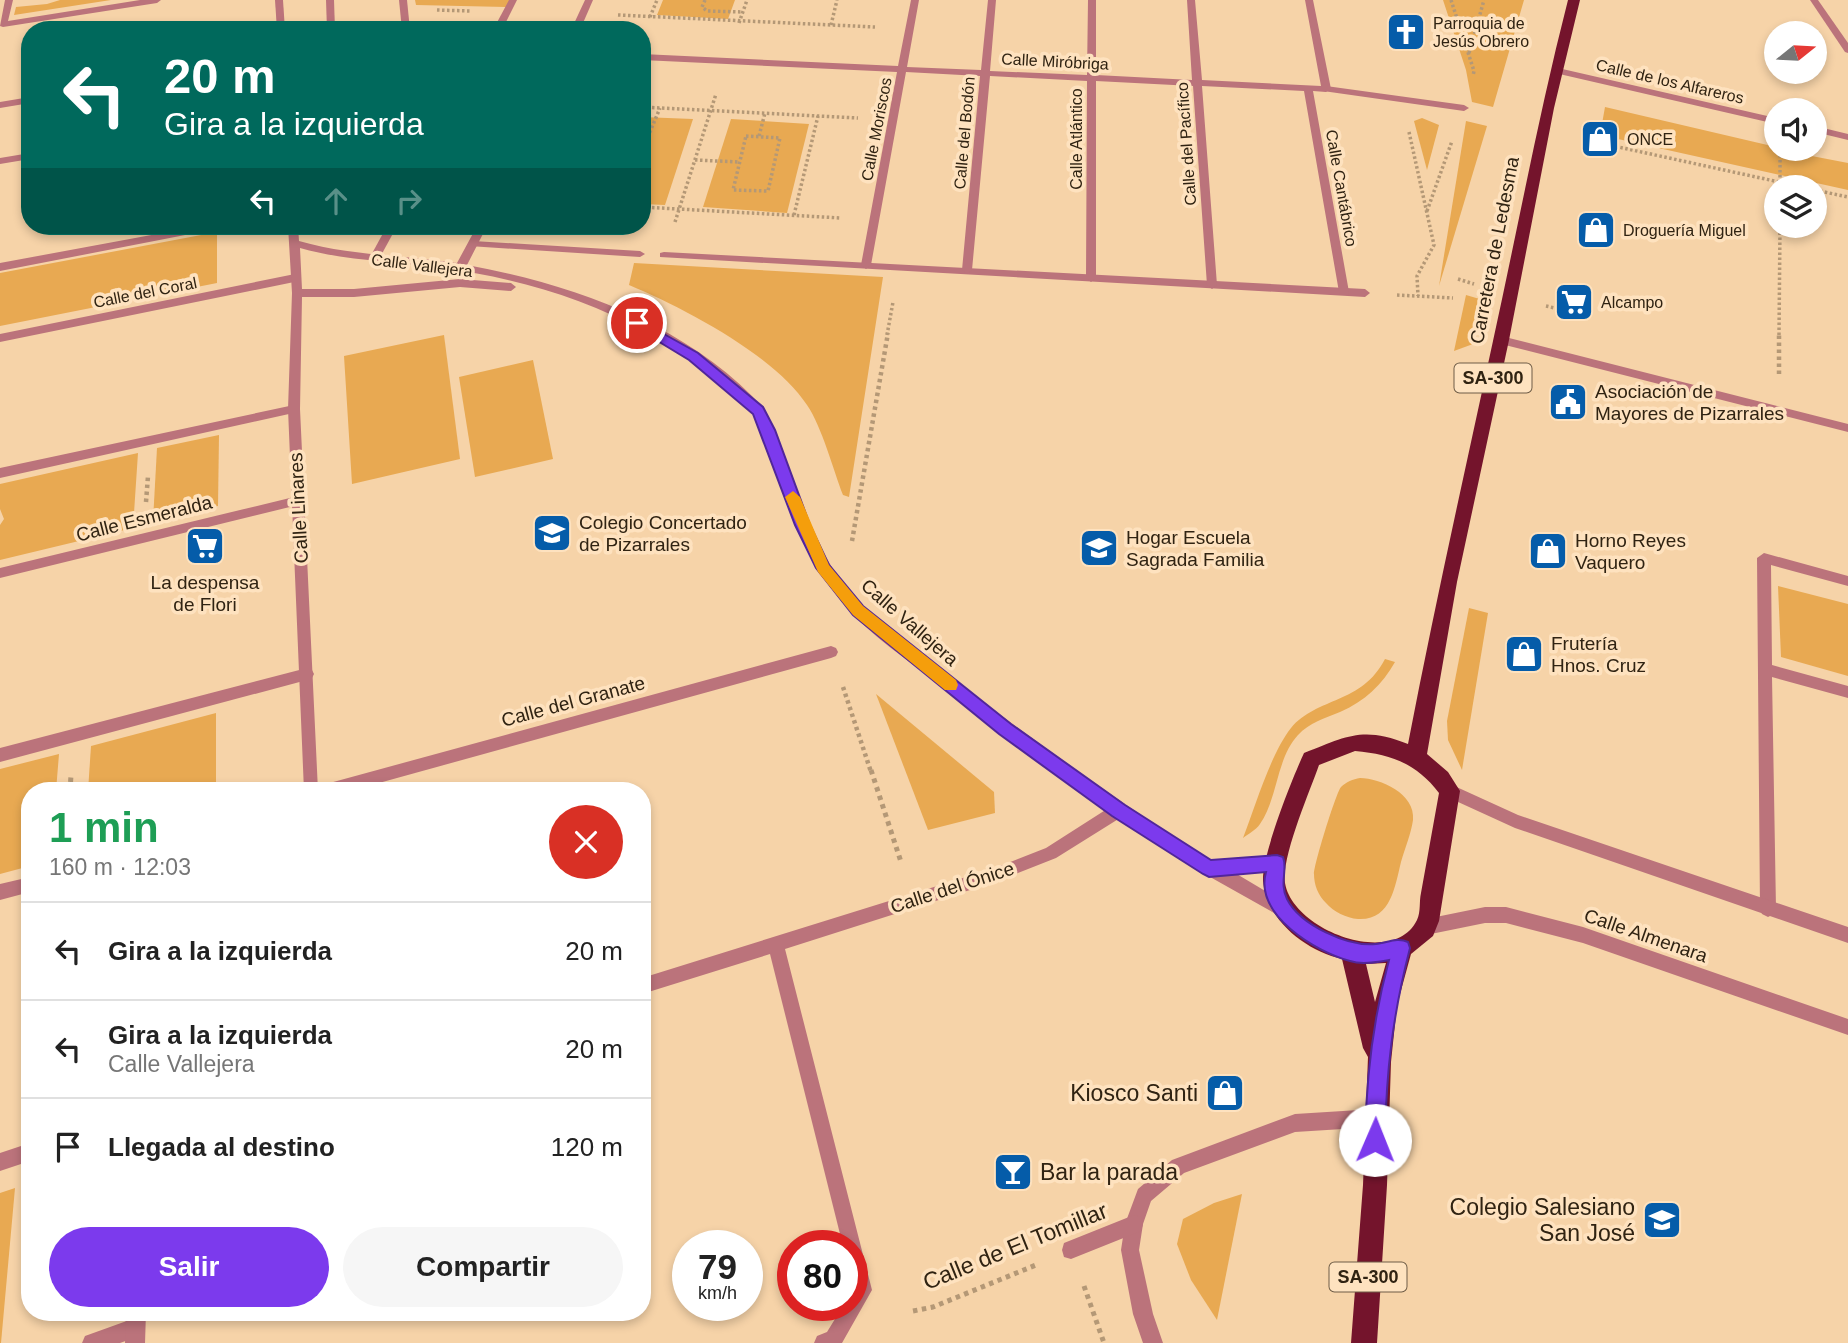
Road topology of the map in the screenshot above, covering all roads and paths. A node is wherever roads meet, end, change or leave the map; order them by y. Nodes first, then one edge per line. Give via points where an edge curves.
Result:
1 (9, 0) edge
2 (158, 0) edge
3 (279, 0) edge
4 (330, 0) edge
5 (403, 0) edge
6 (513, 0) edge
7 (589, 0) edge
8 (657, 0) edge
9 (705, 0) edge
10 (837, 0) edge
11 (915, 0) edge
12 (992, 0) edge
13 (1092, 0) edge
14 (1191, 0) edge
15 (1309, 0) edge
16 (1451, 0) edge
17 (1483, 0) edge
18 (1574, 0) edge
19 (1814, 0) edge
20 (404, 12) junction
21 (506, 12) junction
22 (743, 12) dead end
23 (610, 15) dead end
24 (650, 17) junction
25 (21, 21) edge
26 (23, 21) edge
27 (280, 21) edge
28 (331, 21) edge
29 (404, 21) edge
30 (502, 21) edge
31 (579, 21) edge
32 (831, 25) junction
33 (876, 27) dead end
34 (1848, 50) edge
35 (1468, 54) junction
36 (651, 57) edge
37 (903, 69) junction
38 (1558, 71) junction
39 (986, 73) junction
40 (1092, 79) junction
41 (1198, 83) junction
42 (718, 88) dead end
43 (1308, 88) junction
44 (1326, 89) junction
45 (1402, 97) junction
46 (21, 102) edge
47 (0, 105) edge
48 (651, 108) edge
49 (660, 108) junction
50 (1464, 108) junction
51 (711, 111) junction
52 (765, 113) junction
53 (818, 116) junction
54 (1764, 118) edge
55 (869, 119) dead end
56 (651, 130) edge
57 (1827, 133) edge
58 (759, 137) junction
59 (1848, 137) edge
60 (1591, 141) dead end
61 (21, 158) edge
62 (695, 160) junction
63 (0, 162) edge
64 (740, 162) junction
65 (1764, 181) edge
66 (1827, 193) edge
67 (1848, 197) edge
68 (651, 207) edge
69 (679, 209) junction
70 (1427, 211) junction
71 (794, 215) junction
72 (850, 218) dead end
73 (169, 235) edge
74 (294, 235) edge
75 (386, 235) edge
76 (478, 235) edge
77 (1780, 238) edge
78 (294, 243) junction
79 (473, 244) junction
80 (640, 254) dead end
81 (664, 255) joint
82 (374, 260) junction
83 (866, 264) junction
84 (0, 267) edge
85 (460, 267) junction
86 (899, 267) junction
87 (967, 270) junction
88 (295, 278) junction
89 (1091, 278) junction
90 (1212, 285) junction
91 (551, 289) junction
92 (1344, 292) junction
93 (297, 293) junction
94 (1365, 293) dead end
95 (1418, 296) dead end
96 (1427, 296) dead end
97 (1453, 298) dead end
98 (0, 338) edge
99 (1501, 341) junction
100 (1779, 386) dead end
101 (294, 409) junction
102 (1848, 428) edge
103 (149, 440) junction
104 (0, 473) edge
105 (298, 501) junction
106 (145, 538) junction
107 (852, 542) dead end
108 (0, 573) edge
109 (1848, 581) edge
110 (831, 652) joint
111 (1765, 669) junction
112 (307, 674) junction
113 (1848, 692) edge
114 (0, 755) edge
115 (1416, 757) junction
116 (312, 782) edge
117 (359, 782) edge
118 (1450, 791) junction
119 (1118, 811) junction
120 (901, 862) dead end
121 (1277, 863) junction
122 (1209, 868) junction
123 (21, 886) edge
124 (0, 892) edge
125 (1768, 909) junction
126 (1284, 911) junction
127 (1426, 927) junction
128 (1848, 935) edge
129 (776, 944) junction
130 (1401, 948) junction
131 (1352, 953) junction
132 (651, 983) edge
133 (1848, 1027) edge
134 (1378, 1062) junction
135 (1375, 1118) junction
136 (21, 1155) edge
137 (0, 1162) edge
138 (1134, 1224) junction
139 (1071, 1250) junction
140 (913, 1311) dead end
141 (135, 1328) edge
142 (92, 1343) edge
143 (824, 1343) edge
144 (1104, 1343) edge
145 (1153, 1343) edge
146 (1364, 1343) edge

1 - 25 street via 4,24
2 - 26 street
3 - 27 street
4 - 28 street
5 - 20 street
6 - 21 street
7 - 31 street
8 - 24 path
9 - 22 path via 702,7 707,10
10 - 32 path
11 - 37 street, Calle Moriscos
12 - 39 street, Calle del Bodón
13 - 40 street, Calle Atlántico
14 - 41 street, Calle del Pacífico
15 - 44 street
16 - 35 path
17 - 35 path
18 - 38 highway, Carretera de Ledesma / SA-300
19 - 34 street
20 - 21 path
20 - 29 street
21 - 30 street
23 - 24 path
24 - 32 path
32 - 33 path
35 - 50 path via 1474,71
36 - 37 street, Calle Miróbriga
37 - 39 street, Calle Miróbriga
37 - 83 street, Calle Moriscos
38 - 54 street, Calle de los Alfareros
38 - 99 highway, Carretera de Ledesma / SA-300
39 - 40 street, Calle Miróbriga
39 - 87 street, Calle del Bodón
40 - 41 street, Calle Miróbriga
40 - 89 street, Calle Atlántico
41 - 43 street, Calle Miróbriga
41 - 90 street, Calle del Pacífico
42 - 51 path
43 - 44 street, Calle Miróbriga
43 - 92 street, Calle Cantábrico
44 - 45 street, Calle Miróbriga
45 - 50 street, Calle Miróbriga
45 - 70 path
46 - 47 street
48 - 49 path
49 - 51 path
49 - 56 path
50 - 70 path
51 - 52 path
51 - 62 path
52 - 53 path
52 - 58 path
53 - 55 path
53 - 71 path
57 - 59 street
58 - 64 path via 746,136
58 - 64 path via 780,138 768,191 733,190
60 - 65 path
61 - 63 street
62 - 64 path
62 - 69 path
66 - 67 path
68 - 69 path
69 - 71 path
69 - 81 path
70 - 95 path via 1434,245 1417,276
71 - 72 path
73 - 84 street
74 - 78 street, Calle Linares
75 - 82 street
76 - 79 street
77 - 100 path
78 - 82 street, Calle Vallejera via 327,254
78 - 88 street, Calle Linares
79 - 80 street, Calle Vallejera
79 - 85 street
81 - 83 street
82 - 85 street, Calle Vallejera
83 - 86 street
85 - 91 street, Calle Vallejera
86 - 87 street
86 - 107 path
87 - 89 street
88 - 93 street, Calle Linares
88 - 98 street, Calle del Coral
89 - 90 street
90 - 92 street
91 - 93 street, Calle Vallejera via 460,284
91 - 119 street, Calle Vallejera via 650,329 694,356 758,410 823,568 858,611 1005,729
92 - 94 street
93 - 101 street, Calle Linares
96 - 97 path
99 - 102 street
99 - 115 highway, Carretera de Ledesma / SA-300 via 1448,582
101 - 103 street
101 - 105 street, Calle Linares
103 - 104 street
103 - 106 path
105 - 106 street, Calle Esmeralda
105 - 112 street, Calle Linares
106 - 108 street, Calle Esmeralda
109 - 111 street via 1764,558
110 - 117 street, Calle del Granate
110 - 120 path
111 - 113 street
111 - 125 street
112 - 114 street
112 - 116 street, Calle Linares
115 - 118 highway via 1438,773
115 - 121 highway via 1381,743 1355,742 1311,759
118 - 125 street via 1515,821
118 - 127 highway
119 - 122 street, Calle Vallejera
119 - 129 street, Calle del Ónice via 1051,853 995,875
121 - 122 street
121 - 126 highway via 1273,878
122 - 126 street, Calle Vallejera
123 - 124 street
125 - 128 street
126 - 131 highway via 1325,942
127 - 130 highway
127 - 133 street, Calle Almenara via 1506,915 1583,935
129 - 132 street, Calle del Ónice
129 - 143 street via 863,1290 833,1340
130 - 131 highway
130 - 134 highway, SA-300
131 - 134 highway, SA-300
134 - 135 highway, SA-300
135 - 138 street via 1295,1123 1178,1166 1144,1195
135 - 146 highway, SA-300
136 - 137 street
138 - 139 street, Calle de El Tomillar
138 - 145 street via 1130,1250
139 - 140 path, Calle de El Tomillar
139 - 144 path
141 - 142 street

